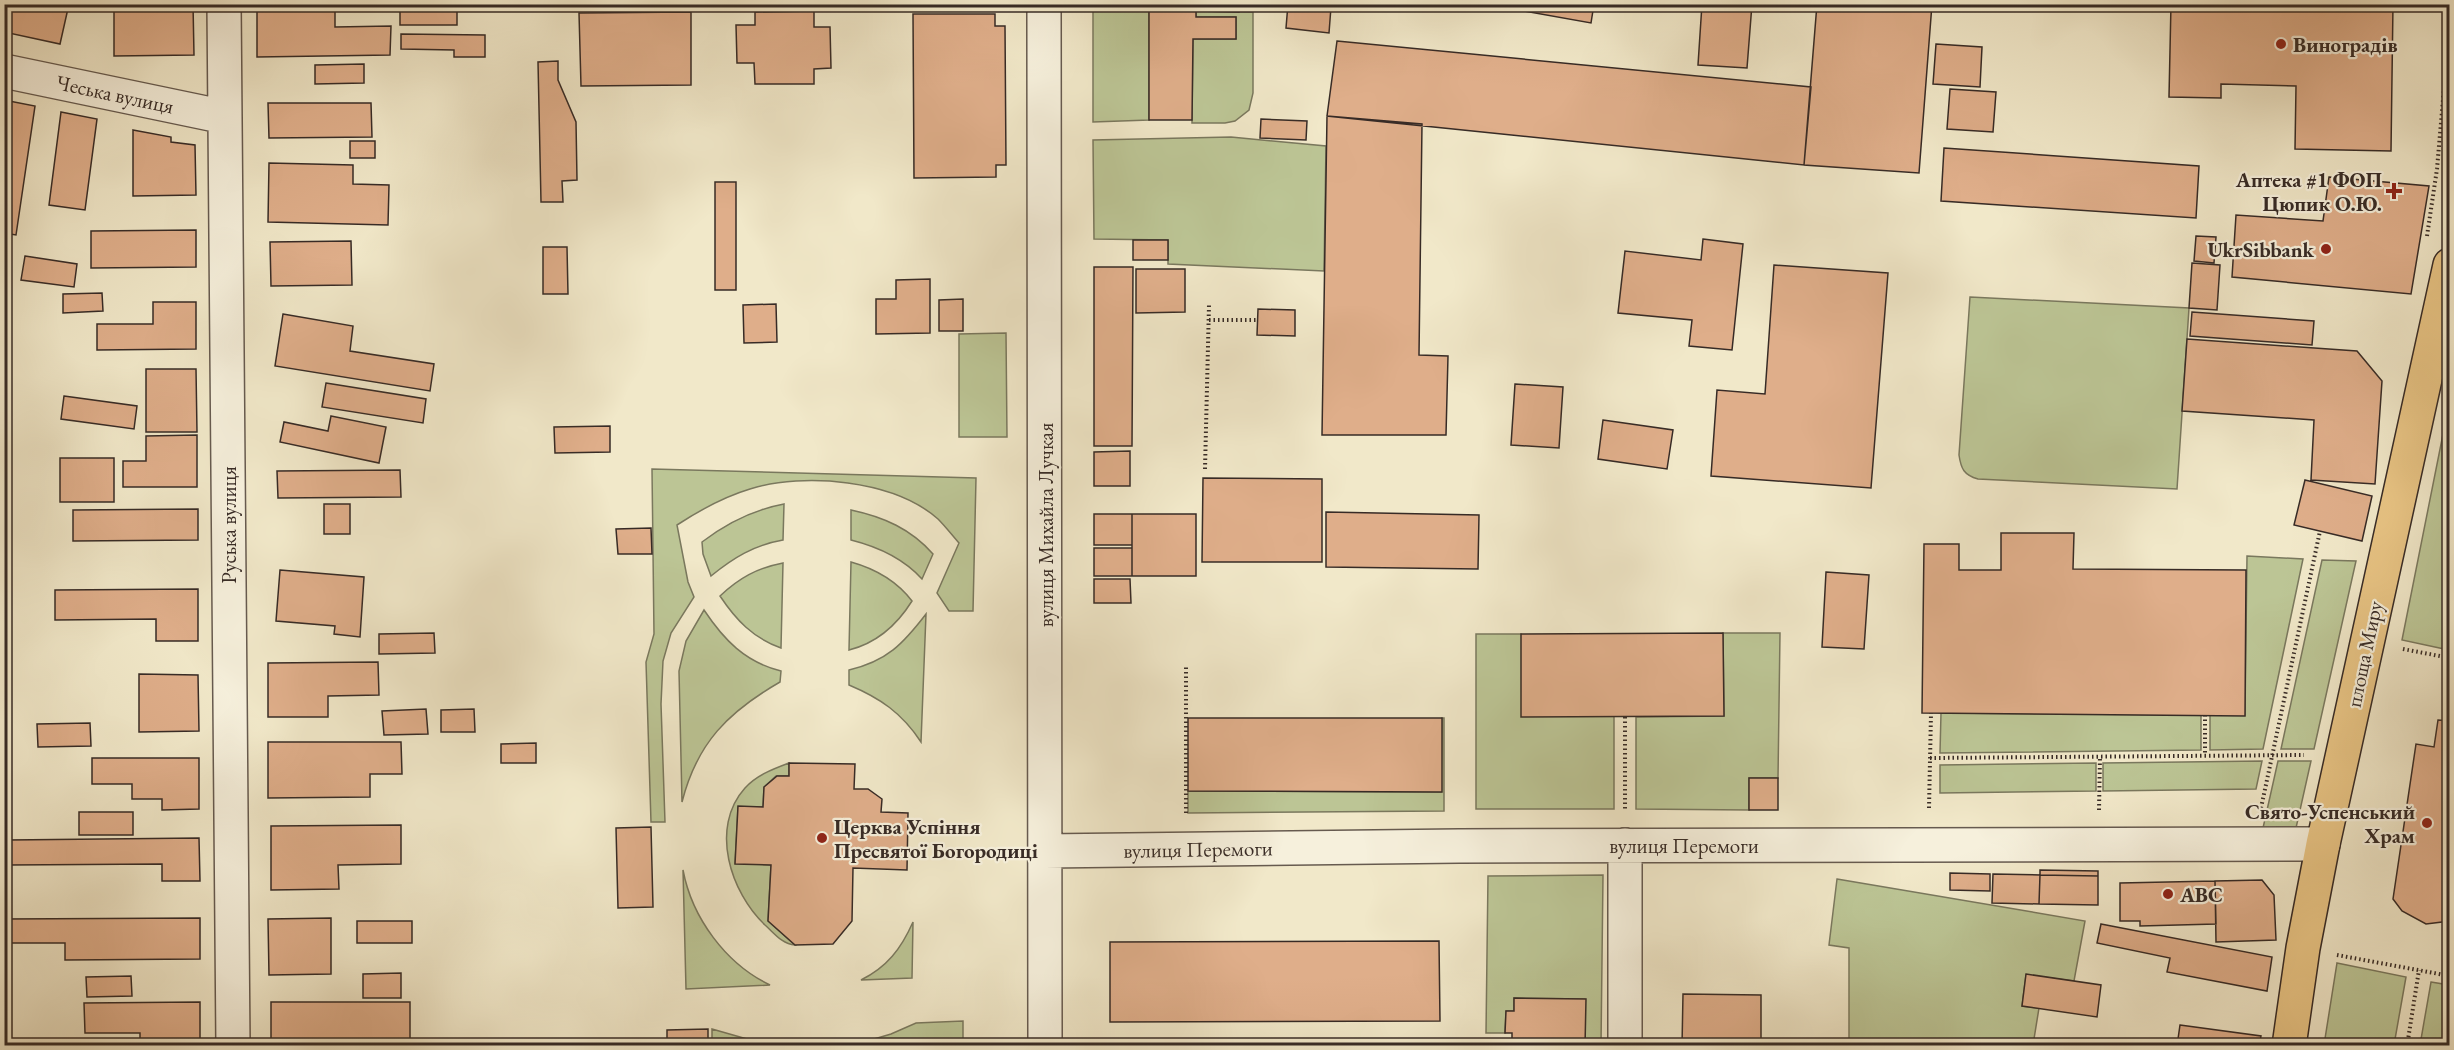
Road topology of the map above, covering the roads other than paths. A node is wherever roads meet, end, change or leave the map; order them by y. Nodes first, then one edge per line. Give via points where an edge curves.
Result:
1 (224, 4) edge
2 (1044, 4) edge
3 (4, 71) edge
4 (225, 117) junction
5 (2450, 265) edge
6 (2323, 844) junction
7 (1625, 845) junction
8 (1045, 851) junction
9 (233, 1046) edge
10 (1045, 1046) edge
11 (1625, 1046) edge
12 (2289, 1046) edge

1 - 4 street, Руська вулиця
2 - 8 street, вулиця Михайла Лучкая
3 - 4 street, Чеська вулиця
4 - 9 street, Руська вулиця
5 - 6 highway, площа Миру
6 - 7 street, вулиця Перемоги
6 - 12 highway, площа Миру
7 - 8 street, вулиця Перемоги
7 - 11 street
8 - 10 street, вулиця Михайла Лучкая

